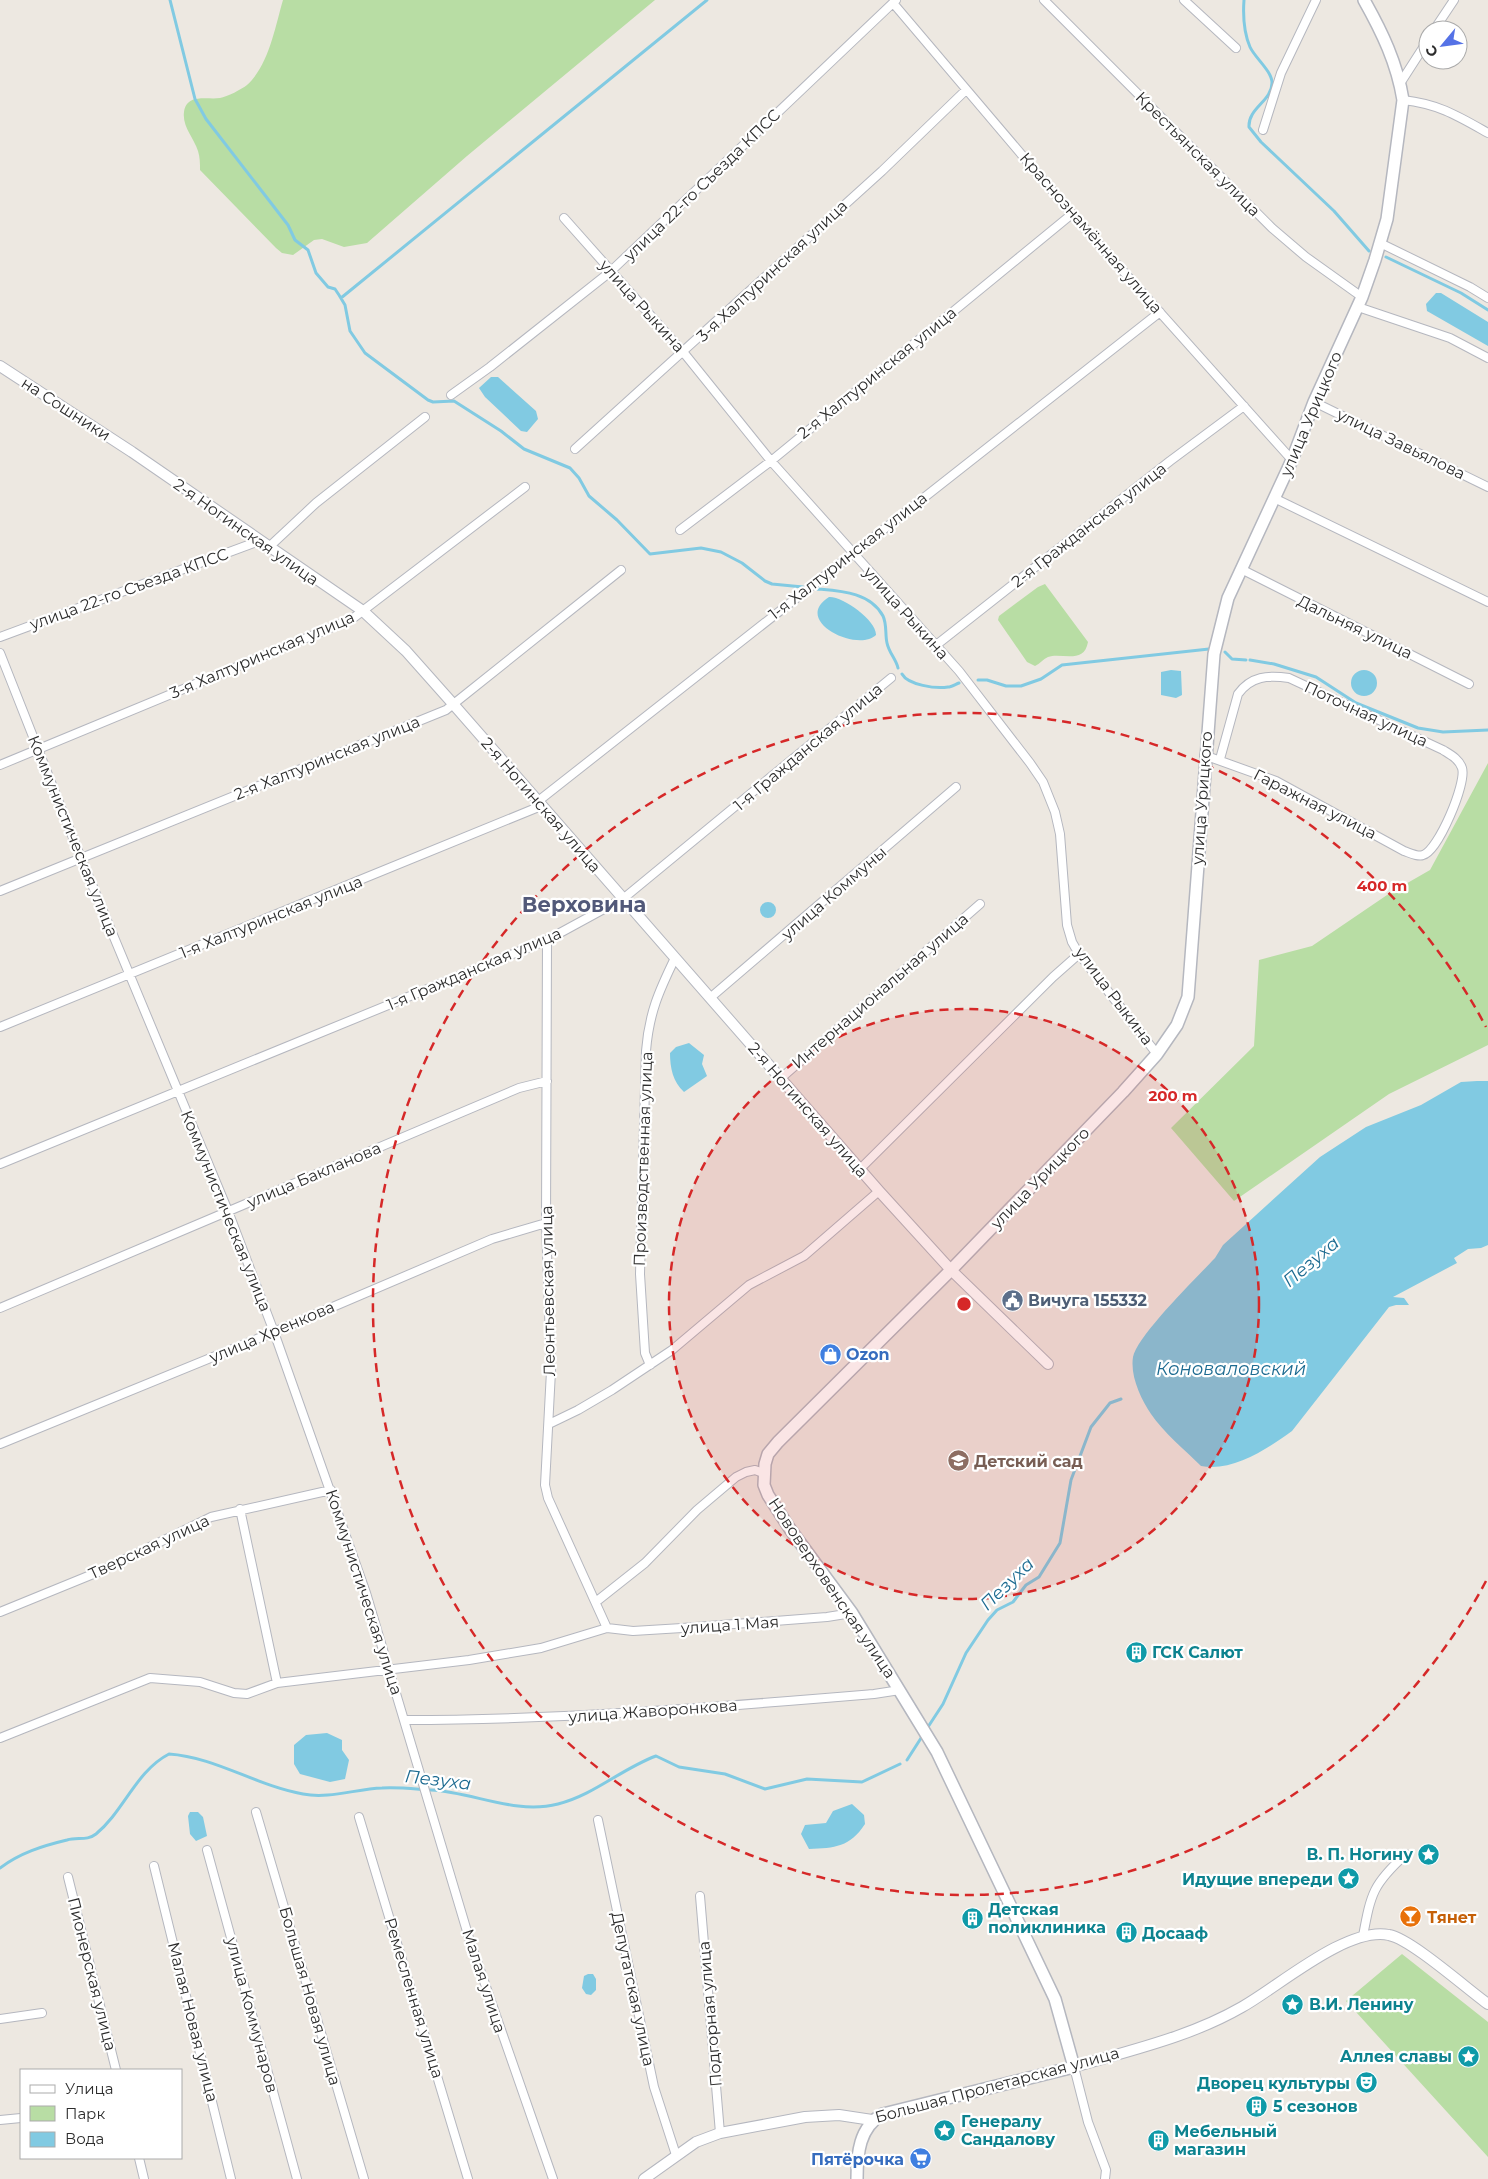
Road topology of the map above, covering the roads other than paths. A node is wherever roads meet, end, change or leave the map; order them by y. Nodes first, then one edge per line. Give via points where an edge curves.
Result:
1 (1044, 0) edge
2 (1184, 0) edge
3 (1316, 0) edge
4 (1364, 0) edge
5 (1451, 1) edge
6 (894, 2) edge
7 (1440, 20) edge
8 (1236, 48) dead end
9 (1418, 55) edge
10 (1400, 82) junction
11 (966, 90) junction
12 (1403, 100) junction
13 (1263, 130) dead end
14 (1488, 133) edge
15 (1072, 214) junction
16 (564, 218) dead end
17 (1380, 243) junction
18 (610, 272) junction
19 (1488, 298) edge
20 (1360, 302) junction
21 (1160, 312) junction
22 (684, 353) junction
23 (1488, 358) edge
24 (0, 366) edge
25 (451, 395) dead end
26 (1314, 402) junction
27 (1244, 406) junction
28 (425, 417) dead end
29 (575, 449) dead end
30 (132, 452) joint
31 (1292, 460) junction
32 (771, 461) junction
33 (525, 487) dead end
34 (1488, 487) edge
35 (1274, 498) junction
36 (680, 530) dead end
37 (259, 540) junction
38 (270, 547) junction
39 (852, 553) junction
40 (1241, 569) junction
41 (621, 570) dead end
42 (1488, 602) edge
43 (363, 611) junction
44 (0, 637) edge
45 (934, 646) junction
46 (0, 653) edge
47 (891, 678) dead end
48 (1469, 684) dead end
49 (454, 705) junction
50 (39, 750) junction
51 (1204, 755) junction
52 (1220, 759) junction
53 (0, 765) edge
54 (956, 787) dead end
55 (539, 804) junction
56 (1424, 855) joint
57 (81, 858) junction
58 (0, 891) edge
59 (624, 898) junction
60 (980, 904) dead end
61 (546, 940) junction
62 (1080, 954) junction
63 (676, 958) junction
64 (130, 975) junction
65 (710, 998) junction
66 (0, 1027) edge
67 (1157, 1054) junction
68 (780, 1078) junction
69 (546, 1081) junction
70 (177, 1093) junction
71 (0, 1164) edge
72 (860, 1169) junction
73 (879, 1191) junction
74 (228, 1211) junction
75 (546, 1223) junction
76 (951, 1270) junction
77 (0, 1308) edge
78 (274, 1332) junction
79 (1048, 1364) dead end
80 (650, 1365) junction
81 (549, 1424) junction
82 (0, 1444) edge
83 (763, 1473) junction
84 (331, 1490) junction
85 (240, 1509) junction
86 (597, 1601) junction
87 (0, 1612) edge
88 (852, 1613) junction
89 (607, 1628) junction
90 (390, 1670) junction
91 (277, 1683) junction
92 (900, 1690) junction
93 (405, 1720) junction
94 (0, 1738) edge
95 (422, 1780) joint
96 (256, 1812) dead end
97 (359, 1818) dead end
98 (598, 1820) dead end
99 (207, 1850) dead end
100 (1406, 1854) dead end
101 (154, 1866) dead end
102 (68, 1877) dead end
103 (700, 1896) dead end
104 (1363, 1936) junction
105 (1488, 2004) edge
106 (42, 2014) dead end
107 (0, 2019) edge
108 (1074, 2066) junction
109 (116, 2069) edge
110 (20, 2118) edge
111 (0, 2120) edge
112 (872, 2120) junction
113 (720, 2133) junction
114 (676, 2155) junction
115 (138, 2159) edge
116 (144, 2179) edge
117 (231, 2179) edge
118 (297, 2179) edge
119 (364, 2179) edge
120 (468, 2179) edge
121 (553, 2179) edge
122 (644, 2179) edge
123 (857, 2179) edge
124 (1106, 2179) edge

1 - 20 street, Крестьянская улица via 1272,228
2 - 8 street
3 - 13 street via 1281,72
4 - 10 main road, улица Урицкого via 1383,33
5 - 7 street
6 - 11 street, Краснознамённая улица
6 - 18 street, улица 22-го Съезда КПСС
9 - 10 street
10 - 12 main road, улица Урицкого
11 - 15 street, Краснознамённая улица
11 - 22 street, 3-я Халтуринская улица
12 - 14 street via 1428,103 1454,113
12 - 17 main road, улица Урицкого via 1387,219
15 - 21 street, Краснознамённая улица
15 - 32 street, 2-я Халтуринская улица
16 - 18 street, улица Рыкина
17 - 19 street
17 - 20 main road, улица Урицкого
18 - 22 street, улица Рыкина
18 - 25 street, улица 22-го Съезда КПСС
20 - 23 street, Крестьянская улица via 1450,338
20 - 26 main road, улица Урицкого
21 - 27 street, Краснознамённая улица
21 - 39 street, 1-я Халтуринская улица
22 - 29 street, 3-я Халтуринская улица
22 - 32 street, улица Рыкина
24 - 30 street, на Сошники
26 - 31 main road, улица Урицкого
26 - 34 street, улица Завьялова
27 - 31 street, Краснознамённая улица
27 - 45 street, 2-я Гражданская улица
28 - 38 street via 316,503
30 - 37 street, 2-я Ногинская улица
31 - 35 main road, улица Урицкого
32 - 36 street, 2-я Халтуринская улица
32 - 39 street, улица Рыкина
33 - 43 street, 3-я Халтуринская улица
35 - 40 main road, улица Урицкого
35 - 42 street
37 - 38 street, 2-я Ногинская улица
37 - 44 street, улица 22-го Съезда КПСС
38 - 43 street, 2-я Ногинская улица
39 - 45 street, улица Рыкина
39 - 55 street, 1-я Халтуринская улица
40 - 48 street, Дальняя улица
40 - 51 main road, улица Урицкого via 1228,598 1214,654
41 - 49 street, 2-я Халтуринская улица via 477,683
43 - 49 street, 2-я Ногинская улица via 406,651
43 - 50 street, 3-я Халтуринская улица via 352,619
45 - 62 street, улица Рыкина via 959,671 1043,782 1056,812 1068,925 1072,942
46 - 50 street, Коммунистическая улица
47 - 59 street, 1-я Гражданская улица
49 - 55 street, 2-я Ногинская улица
49 - 57 street, 2-я Халтуринская улица
50 - 53 street, 3-я Халтуринская улица
50 - 57 street, Коммунистическая улица
51 - 52 street, Гаражная улица
51 - 67 main road, улица Урицкого via 1188,997 1177,1025
52 - 56 street, Гаражная улица via 1276,781 1404,851
52 - 56 street, Поточная улица via 1238,694 1253,680 1270,676 1289,678 1410,734 1457,759 1463,769 1463,781 1452,815
54 - 65 street, улица Коммуны
55 - 59 street, 2-я Ногинская улица
55 - 64 street, 1-я Халтуринская улица
57 - 58 street, 2-я Халтуринская улица
57 - 64 street, Коммунистическая улица
59 - 61 street, 1-я Гражданская улица
59 - 63 street, 2-я Ногинская улица
60 - 68 street, Интернациональная улица
61 - 69 street, Леонтьевская улица
61 - 70 street, 1-я Гражданская улица
62 - 67 street, улица Рыкина
62 - 72 street
63 - 65 street, 2-я Ногинская улица
63 - 80 street, Производственная улица via 658,994 648,1024 646,1050 640,1274 645,1354
64 - 66 street, 1-я Халтуринская улица
64 - 70 street, Коммунистическая улица
65 - 68 street, 2-я Ногинская улица
67 - 76 main road, улица Урицкого
68 - 72 street, 2-я Ногинская улица
69 - 74 street, улица Бакланова via 519,1088
69 - 75 street, Леонтьевская улица
70 - 71 street, 1-я Гражданская улица
70 - 74 street, Коммунистическая улица
72 - 73 street, 2-я Ногинская улица
73 - 76 street, 2-я Ногинская улица
73 - 80 street via 804,1256 749,1286
74 - 77 street, улица Бакланова
74 - 78 street, Коммунистическая улица
75 - 78 street, улица Хренкова via 492,1239
75 - 81 street, Леонтьевская улица via 551,1371
76 - 79 street, 2-я Ногинская улица
76 - 83 main road, улица Урицкого via 778,1442 768,1454
78 - 82 street, улица Хренкова
78 - 84 street, Коммунистическая улица
80 - 81 street via 587,1405
81 - 86 street, Леонтьевская улица via 544,1475 546,1492
83 - 86 street via 755,1470 736,1477 697,1510 645,1563
83 - 88 main road, Нововерховенская улица via 768,1495
84 - 85 street, Тверская улица
84 - 90 street, Коммунистическая улица
85 - 87 street, Тверская улица via 189,1526 103,1570
85 - 91 street
86 - 89 street, Леонтьевская улица
88 - 89 street, улица 1 Мая via 633,1631
88 - 92 main road, Нововерховенская улица
89 - 90 street via 541,1648
90 - 91 street
90 - 93 street, Коммунистическая улица
91 - 94 street via 247,1694 200,1682 150,1678
92 - 93 street, улица Жаворонкова via 640,1713
92 - 108 main road, Нововерховенская улица via 937,1752 1055,1999
93 - 95 street, Коммунистическая улица
95 - 121 street, Малая улица via 469,1938
96 - 119 street, Большая Новая улица
97 - 120 street, Ремесленная улица
98 - 114 street, Депутатская улица via 654,2086
99 - 118 street, улица Коммунаров
100 - 104 street via 1385,1873 1370,1897
101 - 117 street, Малая Новая улица
102 - 109 street, Пионерская улица
103 - 113 street, Подгорная улица
104 - 105 street, Большая Пролетарская улица via 1388,1934 1407,1943
104 - 108 street, Большая Пролетарская улица via 1338,1945 1241,2008 1173,2038
106 - 107 street
108 - 112 main road, Большая Пролетарская улица via 894,2110
108 - 124 street
110 - 111 street
112 - 113 street, Большая Пролетарская улица via 839,2115 805,2117
112 - 123 main road via 862,2137
113 - 114 street, Большая Пролетарская улица via 696,2142
114 - 122 street, Большая Пролетарская улица
115 - 116 street

